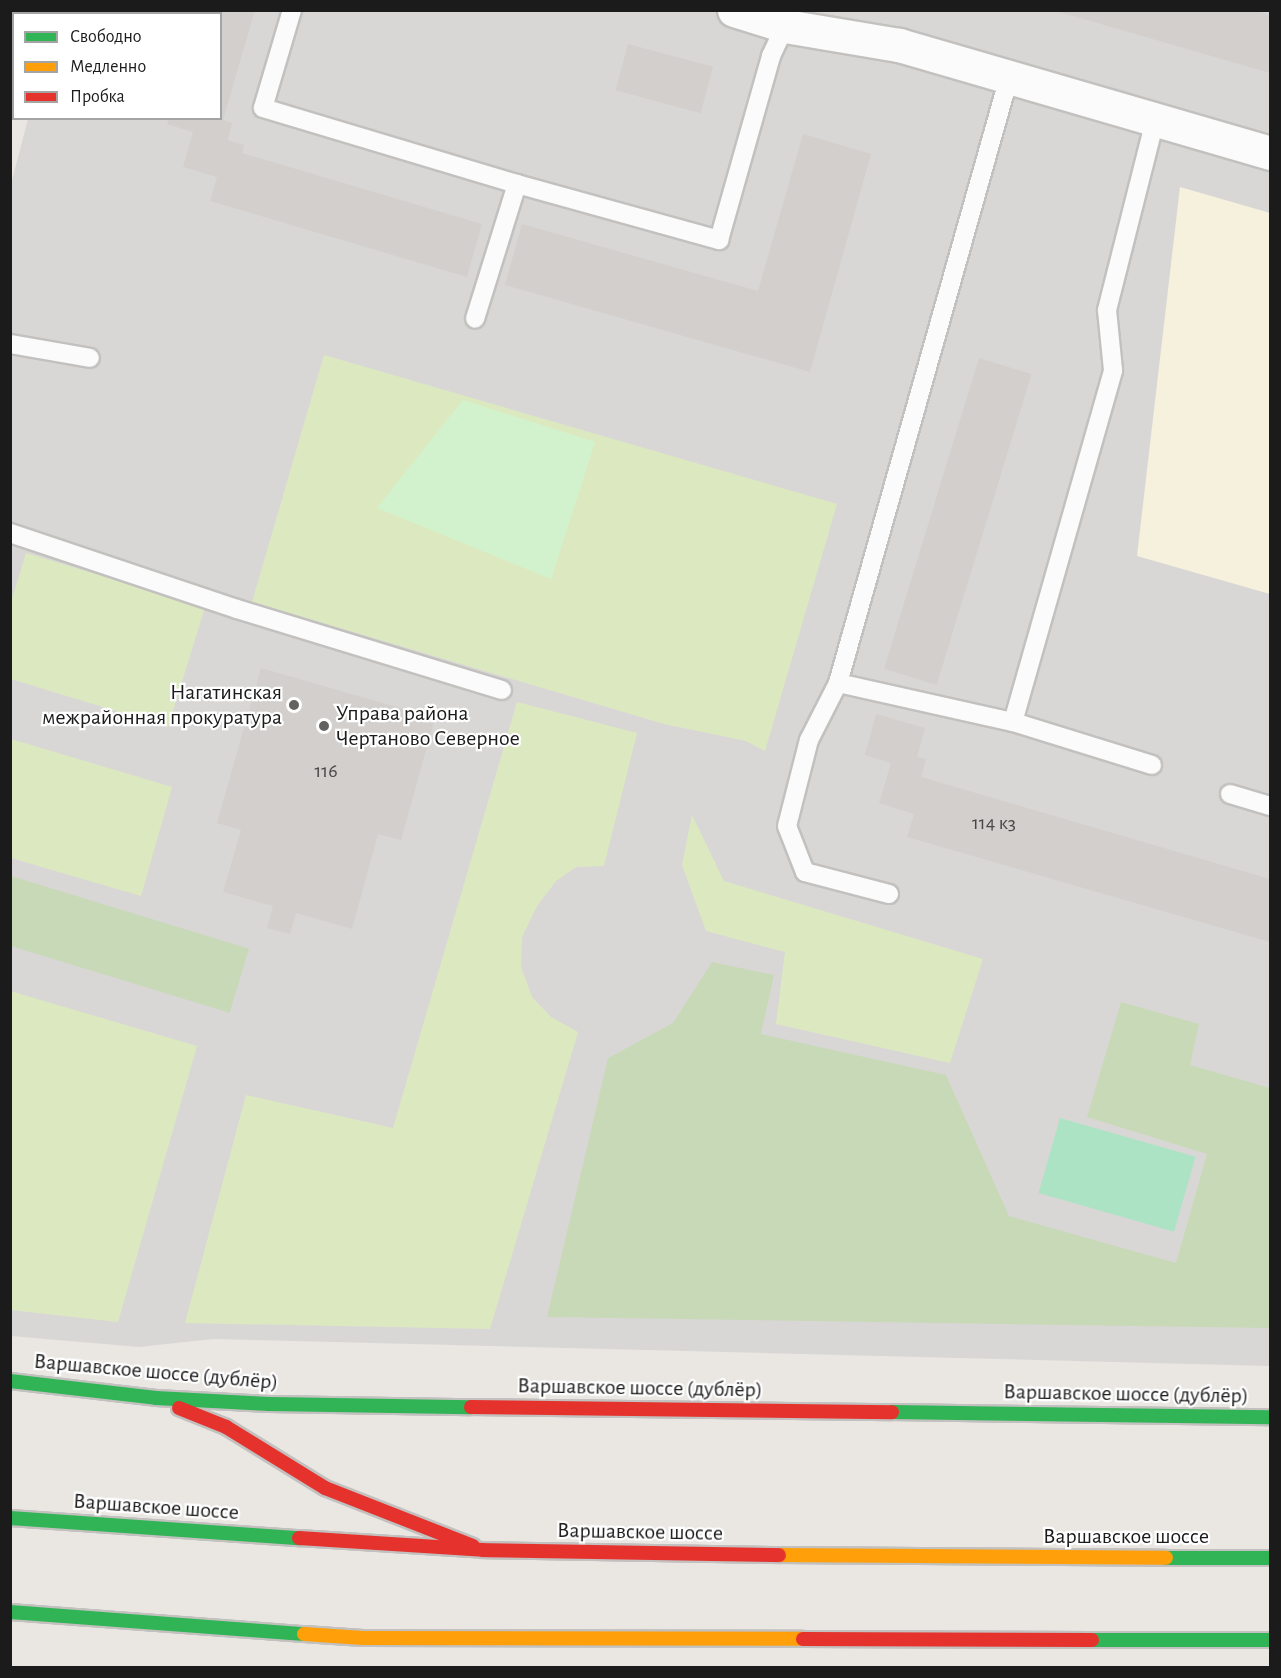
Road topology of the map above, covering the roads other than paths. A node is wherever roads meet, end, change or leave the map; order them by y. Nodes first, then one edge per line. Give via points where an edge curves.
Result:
1 (292, 10) edge
2 (734, 10) edge
3 (785, 26) junction
4 (1009, 77) junction
5 (1155, 120) junction
6 (1270, 153) edge
7 (517, 184) junction
8 (475, 319) dead end
9 (10, 344) edge
10 (90, 358) dead end
11 (10, 533) edge
12 (838, 683) junction
13 (502, 690) dead end
14 (1013, 722) junction
15 (1152, 765) dead end
16 (1230, 794) dead end
17 (1270, 806) edge
18 (889, 894) dead end
19 (10, 1381) edge
20 (156, 1398) junction
21 (1270, 1417) edge
22 (10, 1518) edge
23 (483, 1550) junction
24 (1270, 1558) edge
25 (10, 1612) edge
26 (1270, 1640) edge

1 - 7 lane via 263,108
2 - 3 street
3 - 4 street via 899,45
3 - 7 lane via 771,56 719,240
4 - 5 street
4 - 12 lane
5 - 6 street
5 - 14 lane via 1107,310 1113,370
7 - 8 lane
9 - 10 lane
11 - 13 lane via 237,609
12 - 14 lane
12 - 18 lane via 809,740 787,826 805,872
14 - 15 lane
16 - 17 lane
19 - 20 main road, Варшавское шоссе (дублёр)
20 - 21 main road, Варшавское шоссе (дублёр) via 269,1404
20 - 23 main road via 226,1427 325,1488
22 - 23 main road, Варшавское шоссе
23 - 24 main road, Варшавское шоссе
25 - 26 main road via 363,1638

